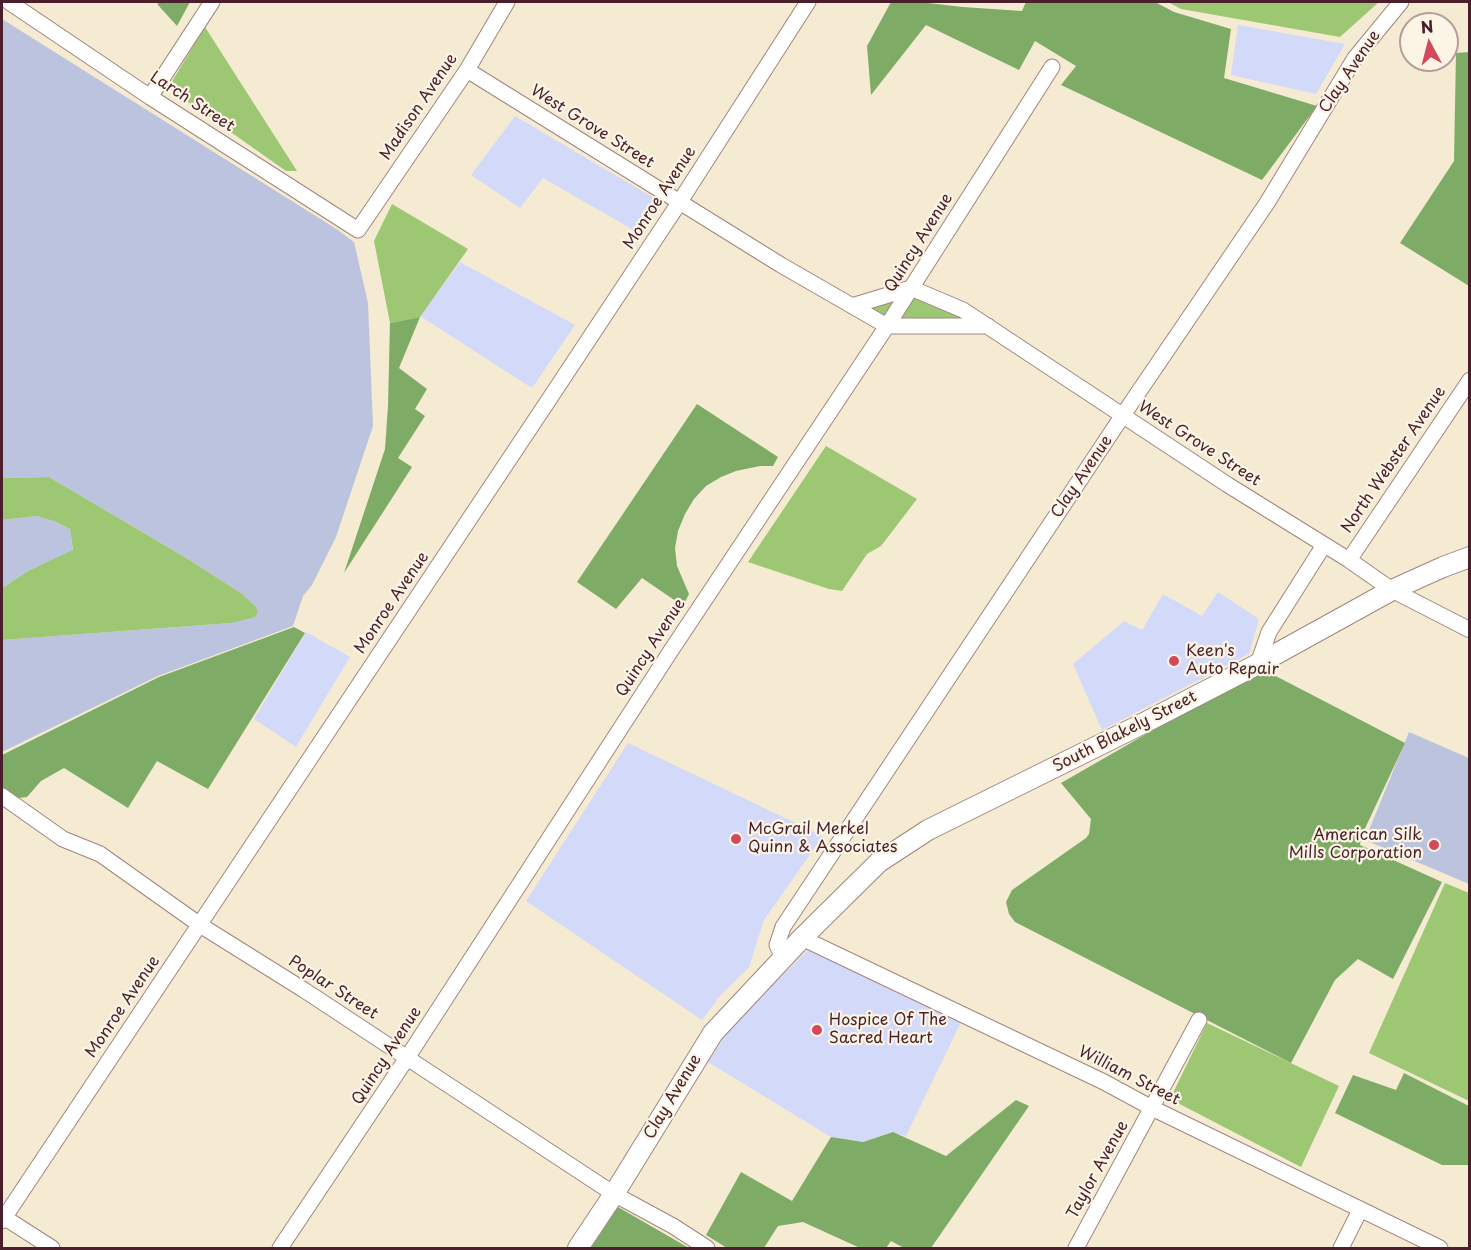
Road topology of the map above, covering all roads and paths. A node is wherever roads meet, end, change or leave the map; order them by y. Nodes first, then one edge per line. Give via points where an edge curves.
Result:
1 (9, 2) edge
2 (212, 2) edge
3 (507, 2) edge
4 (808, 2) edge
5 (1401, 2) edge
6 (1052, 67) dead end
7 (467, 70) junction
8 (150, 97) junction
9 (679, 203) junction
10 (358, 230) joint
11 (911, 288) junction
12 (852, 306) junction
13 (887, 326) junction
14 (988, 326) junction
15 (1470, 380) edge
16 (1123, 415) junction
17 (1324, 545) junction
18 (1470, 557) edge
19 (1349, 560) junction
20 (1392, 590) junction
21 (1470, 630) edge
22 (1258, 664) junction
23 (6, 802) edge
24 (200, 925) junction
25 (802, 938) junction
26 (783, 958) junction
27 (1199, 1020) dead end
28 (407, 1058) junction
29 (1152, 1108) junction
30 (614, 1194) junction
31 (1360, 1210) junction
32 (2, 1218) edge
33 (52, 1248) edge
34 (280, 1248) edge
35 (578, 1248) edge
36 (707, 1248) edge
37 (1076, 1248) edge
38 (1341, 1248) edge
39 (1440, 1248) edge

1 - 8 street, Larch Street
2 - 8 street
3 - 7 street, Madison Avenue
4 - 9 street, Monroe Avenue
5 - 16 street, Clay Avenue via 1355,58 1267,203
6 - 11 street, Quincy Avenue
7 - 9 street, West Grove Street
7 - 10 street, Madison Avenue
8 - 10 street, Larch Street
9 - 12 street, West Grove Street
9 - 24 street, Monroe Avenue
11 - 12 street
11 - 13 street, Quincy Avenue
11 - 14 street, West Grove Street via 963,310
12 - 13 street, West Grove Street
13 - 14 street, West Grove Street
13 - 28 street, Quincy Avenue via 663,662
14 - 16 street, West Grove Street
15 - 19 street, North Webster Avenue
16 - 17 street, West Grove Street
16 - 26 street, Clay Avenue via 783,927 777,945
17 - 19 street, West Grove Street
17 - 22 street, North Webster Avenue via 1269,632
18 - 20 main road, South Blakely Street
19 - 20 street, West Grove Street
20 - 21 street, West Grove Street
20 - 22 main road, South Blakely Street
22 - 25 main road, South Blakely Street via 928,830 879,862
23 - 24 street, Poplar Street via 63,839 100,854
24 - 28 street, Poplar Street
24 - 32 street, Monroe Avenue
25 - 26 main road, Clay Avenue
25 - 29 street, William Street
26 - 30 main road, Clay Avenue via 713,1033
27 - 29 street, Taylor Avenue
28 - 30 street, Poplar Street
28 - 34 street, Quincy Avenue
29 - 31 street, William Street
29 - 37 street, Taylor Avenue
30 - 35 main road, Clay Avenue
30 - 36 street, Poplar Street
31 - 38 street
31 - 39 street, William Street
32 - 33 street

